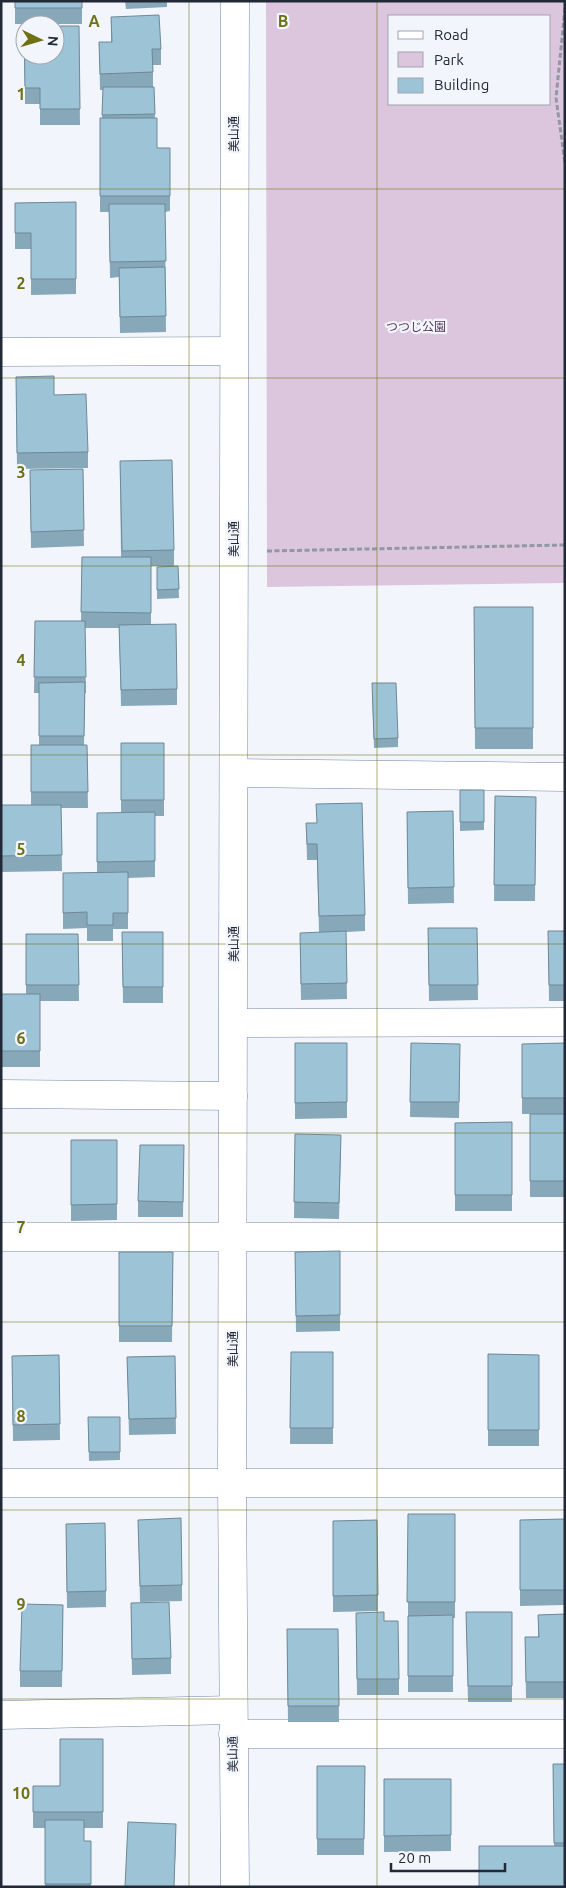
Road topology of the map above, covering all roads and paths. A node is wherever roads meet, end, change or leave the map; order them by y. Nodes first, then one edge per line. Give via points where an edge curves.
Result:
1 (235, 1) edge
2 (565, 8) edge
3 (565, 164) edge
4 (233, 351) junction
5 (1, 352) edge
6 (565, 545) edge
7 (234, 551) junction
8 (234, 773) junction
9 (565, 777) edge
10 (565, 1022) edge
11 (234, 1023) junction
12 (1, 1094) edge
13 (233, 1096) junction
14 (233, 1236) junction
15 (565, 1237) edge
16 (1, 1238) edge
17 (232, 1482) junction
18 (1, 1483) edge
19 (565, 1484) edge
20 (1, 1715) edge
21 (233, 1722) junction
22 (565, 1734) edge
23 (234, 1887) edge

1 - 4 street, 美山通
2 - 3 path via 556,98
4 - 5 street
4 - 7 street, 美山通
6 - 7 path
7 - 8 street, 美山通
8 - 9 street
8 - 11 street, 美山通
10 - 11 street
11 - 13 street, 美山通
12 - 13 street
13 - 14 street, 美山通
14 - 15 street
14 - 16 street
14 - 17 street, 美山通
17 - 18 street
17 - 19 street
17 - 21 street, 美山通
20 - 21 street
21 - 22 street
21 - 23 street, 美山通

